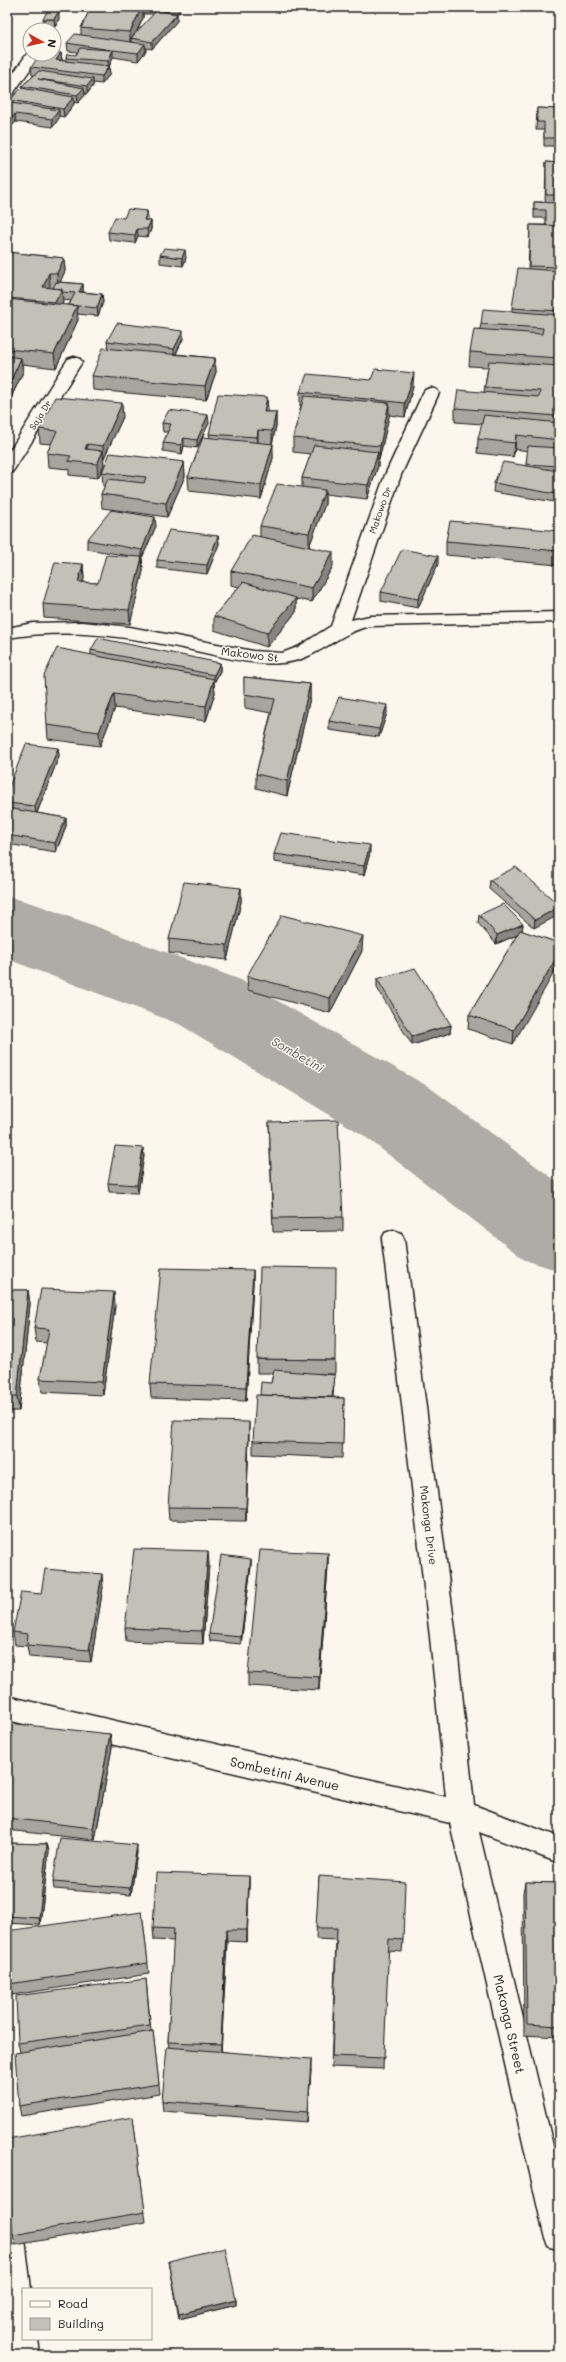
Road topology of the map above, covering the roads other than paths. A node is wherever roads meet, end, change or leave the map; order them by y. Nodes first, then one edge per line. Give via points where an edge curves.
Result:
1 (28, 62) edge
2 (7, 92) edge
3 (74, 362) dead end
4 (431, 393) dead end
5 (7, 468) edge
6 (559, 617) edge
7 (339, 630) junction
8 (7, 633) edge
9 (393, 1239) dead end
10 (7, 1708) edge
11 (461, 1812) junction
12 (559, 1850) edge
13 (7, 2214) edge
14 (559, 2235) edge
15 (22, 2338) edge
16 (22, 2340) edge
17 (24, 2355) edge

1 - 2 street
3 - 5 street, Saja Dr
4 - 7 street, Makowo Dr via 393,475
6 - 7 street, Makowo St via 370,621
7 - 8 street, Makowo St via 297,656 282,658 237,654 115,629 84,626 33,628
9 - 11 street, Makonga Drive via 443,1637
10 - 11 street, Sombetini Avenue
11 - 12 street, Sombetini Avenue
11 - 14 street, Makonga Street
13 - 15 street
16 - 17 street

